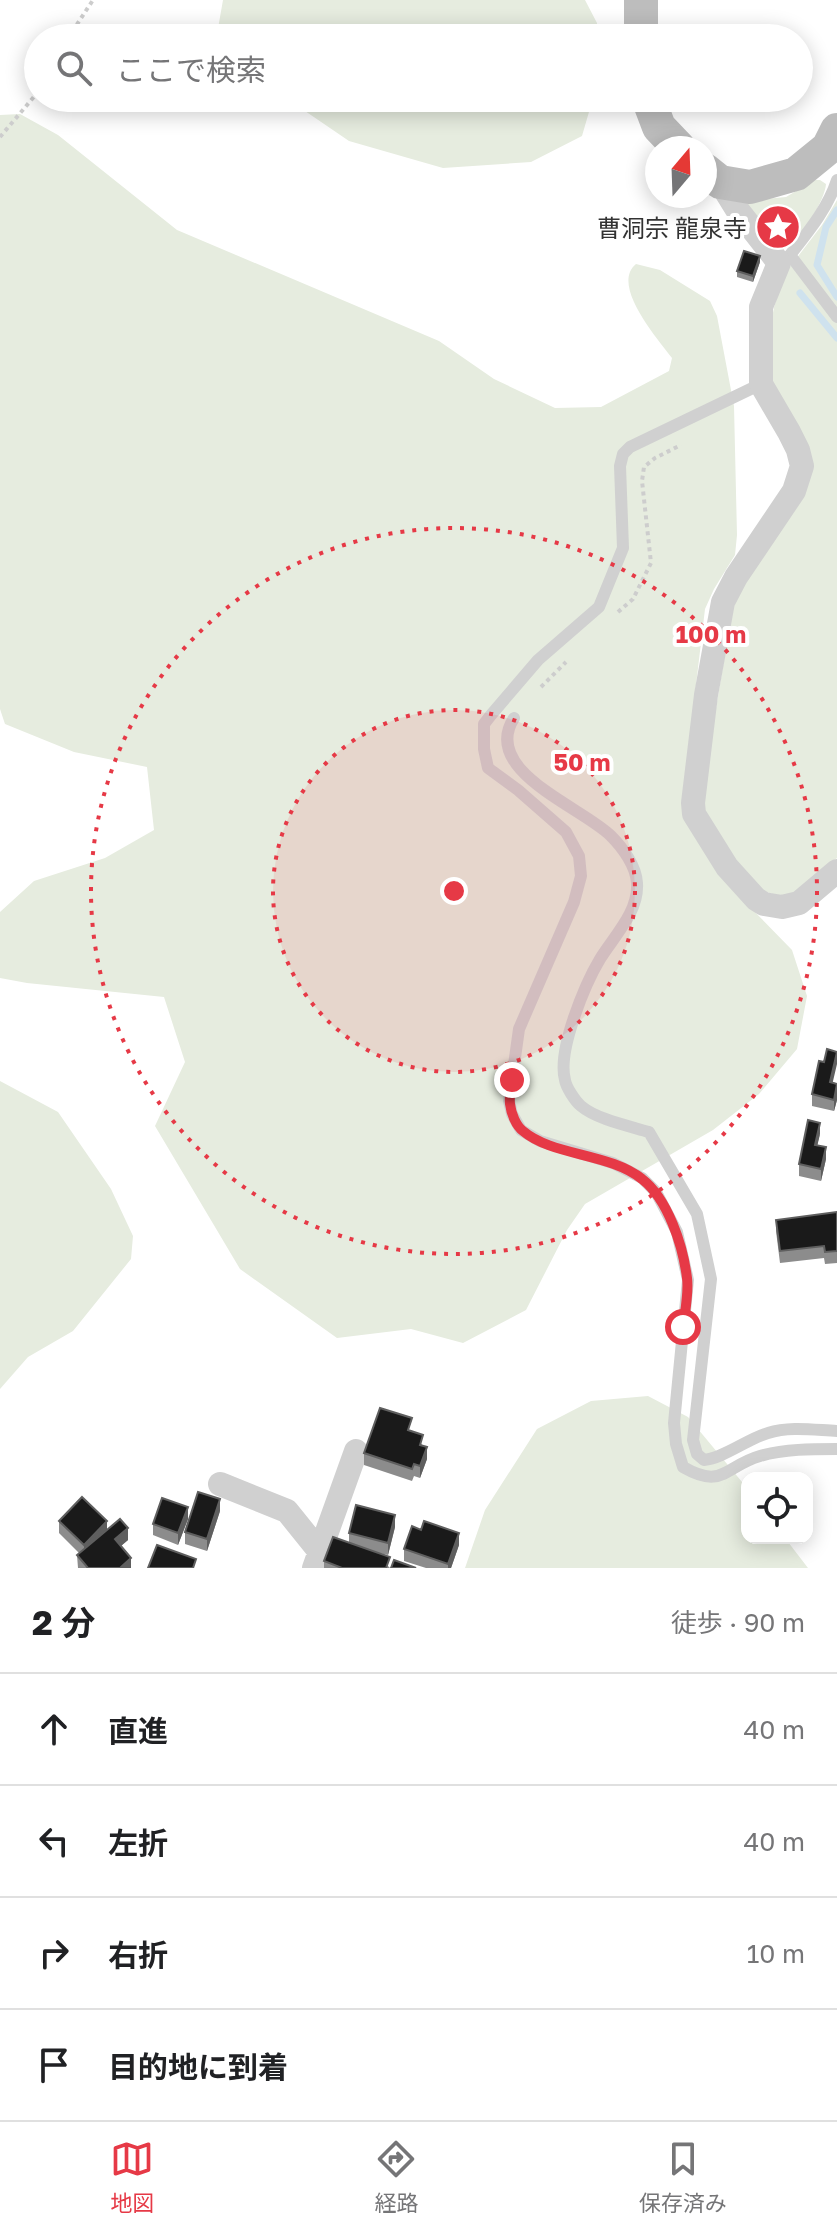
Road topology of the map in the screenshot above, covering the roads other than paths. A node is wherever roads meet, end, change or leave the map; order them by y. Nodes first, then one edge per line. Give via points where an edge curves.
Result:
1 (641, 0) edge
2 (641, 24) edge
3 (653, 112) edge
4 (837, 130) edge
5 (668, 136) edge
6 (717, 177) edge
7 (837, 180) edge
8 (717, 183) edge
9 (784, 259) junction
10 (837, 317) edge
11 (761, 384) junction
12 (514, 718) dead end
13 (837, 871) edge
14 (837, 1431) edge
15 (837, 1449) edge
16 (356, 1451) dead end
17 (220, 1484) dead end
18 (317, 1560) edge

1 - 2 street
3 - 5 street
4 - 6 street via 828,148 796,174 750,187
7 - 9 lane via 808,232
8 - 9 street
9 - 10 lane
9 - 11 street via 761,307
11 - 13 street via 802,466 794,491 723,602 706,695 694,814 727,867 764,904 799,903
11 - 15 lane via 623,454 623,548 599,607 538,660 484,724 488,768 566,832 579,856 581,876 519,1029 509,1101 521,1130 642,1178 656,1192 677,1232 688,1280 674,1423 683,1467 709,1478 759,1456
12 - 14 lane via 506,730 510,757 543,790 611,835 632,863 638,884 631,912 599,961 574,1016 564,1056 565,1081 580,1105 649,1132 697,1214 711,1279 693,1440 697,1454 714,1459 788,1429
16 - 18 street
17 - 18 street via 287,1511

